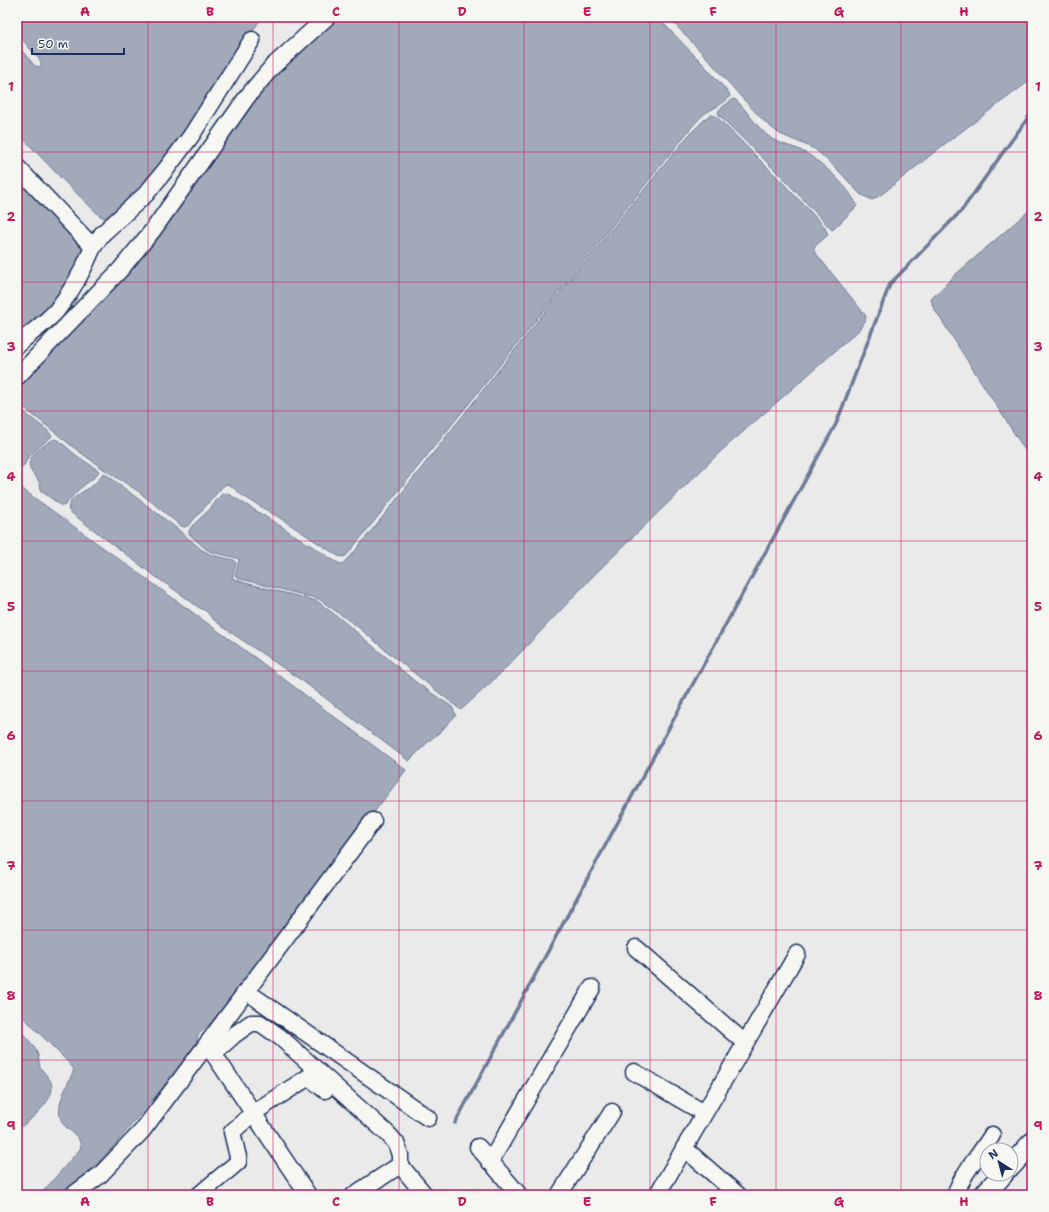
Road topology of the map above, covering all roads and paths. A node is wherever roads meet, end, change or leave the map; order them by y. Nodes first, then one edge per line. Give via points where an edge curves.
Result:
1 (328, 17) edge
2 (252, 40) dead end
3 (17, 167) edge
4 (93, 247) junction
5 (17, 345) edge
6 (17, 377) edge
7 (373, 821) dead end
8 (636, 948) dead end
9 (797, 954) dead end
10 (592, 988) dead end
11 (246, 991) junction
12 (745, 1043) junction
13 (210, 1049) junction
14 (634, 1072) dead end
15 (343, 1094) junction
16 (612, 1112) dead end
17 (253, 1113) junction
18 (704, 1113) junction
19 (428, 1118) dead end
20 (992, 1135) dead end
21 (1032, 1143) edge
22 (478, 1147) dead end
23 (684, 1148) junction
24 (1019, 1157) edge
25 (490, 1162) junction
26 (400, 1166) junction
27 (996, 1182) edge
28 (73, 1195) edge
29 (199, 1195) edge
30 (308, 1195) edge
31 (354, 1195) edge
32 (426, 1195) edge
33 (519, 1195) edge
34 (559, 1195) edge
35 (657, 1195) edge
36 (738, 1195) edge
37 (955, 1195) edge
38 (984, 1195) edge

1 - 6 street via 272,66 246,97 182,191 130,259
2 - 4 street via 195,130 167,168 146,194 102,234
3 - 4 street
4 - 5 street via 76,282 57,310
7 - 11 street
8 - 12 street
9 - 12 street
10 - 25 street
11 - 13 street
11 - 19 street
12 - 18 street
13 - 15 street via 251,1023 260,1023 280,1037
13 - 17 street
13 - 28 street via 142,1131 100,1175
14 - 18 street
15 - 17 street via 333,1096 307,1078
15 - 26 street via 392,1138 400,1154
16 - 34 street
17 - 29 street via 232,1132 238,1162
17 - 30 street
18 - 23 street
20 - 37 street via 959,1183
21 - 24 main road
22 - 25 street
23 - 35 street
23 - 36 street
25 - 33 street
26 - 31 street
26 - 32 street
27 - 38 main road

